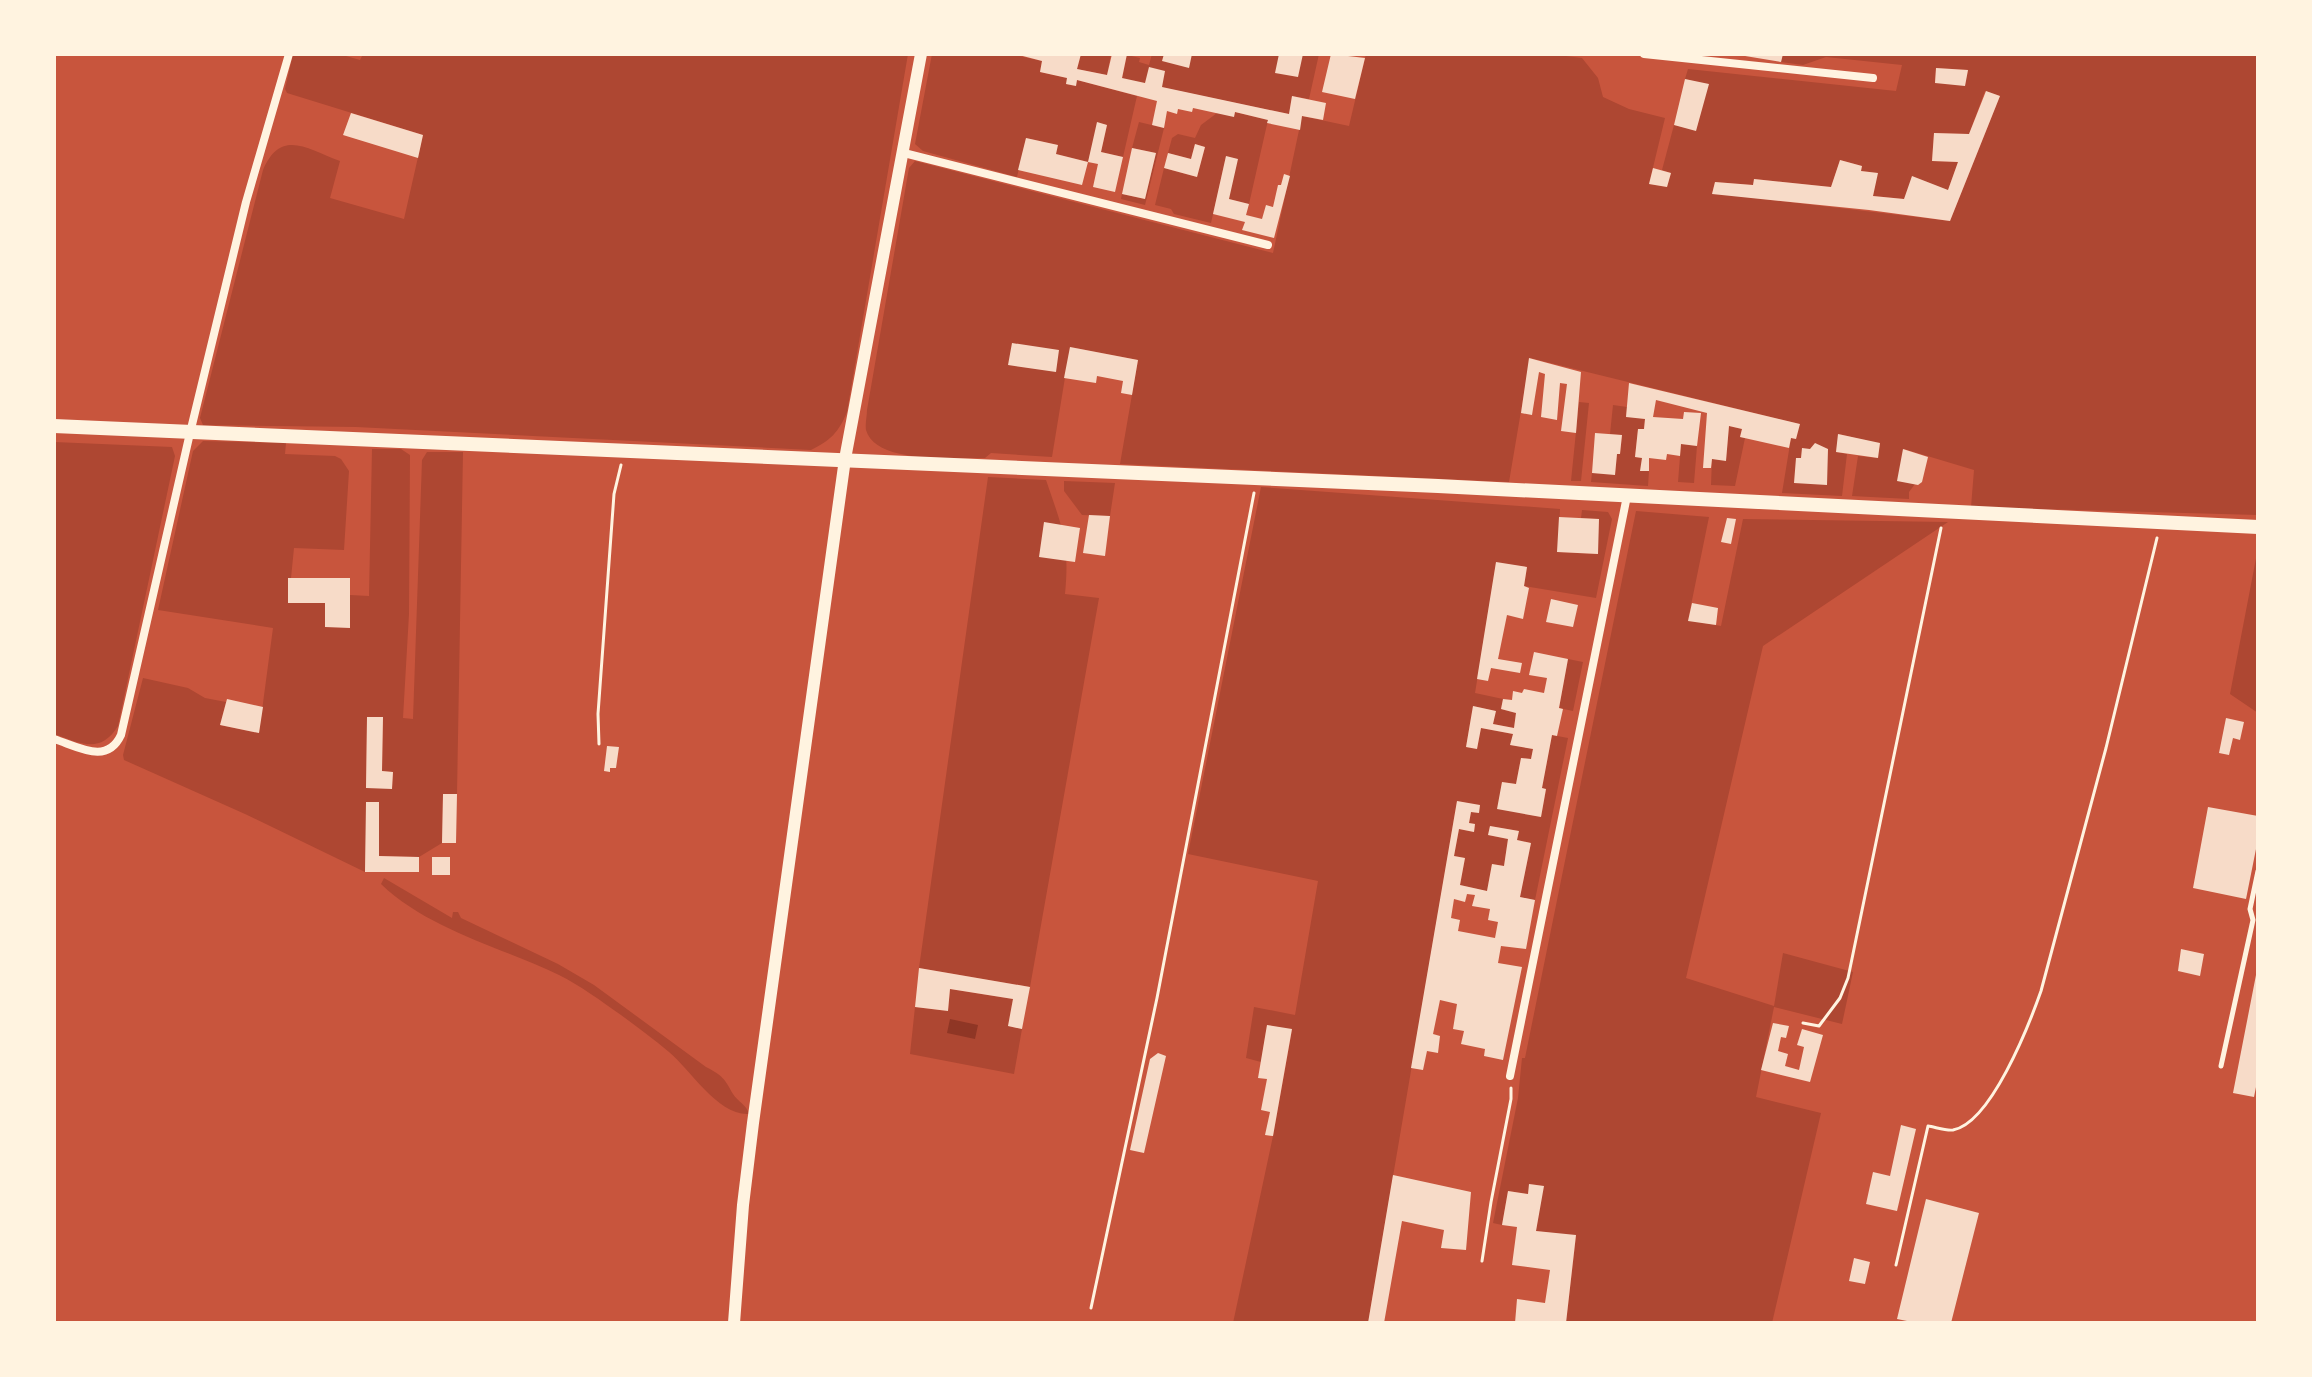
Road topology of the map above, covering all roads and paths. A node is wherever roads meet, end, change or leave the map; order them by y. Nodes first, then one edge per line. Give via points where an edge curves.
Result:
1 (289, 54) edge
2 (921, 54) edge
3 (1644, 54) edge
4 (1667, 55) edge
5 (1873, 78) dead end
6 (904, 153) junction
7 (1268, 245) dead end
8 (54, 426) edge
9 (190, 433) junction
10 (625, 450) junction
11 (845, 459) junction
12 (1255, 478) junction
13 (1627, 496) junction
14 (1942, 512) junction
15 (2161, 522) junction
16 (2258, 527) edge
17 (54, 739) edge
18 (599, 744) dead end
19 (2258, 871) edge
20 (1803, 1023) dead end
21 (2221, 1066) dead end
22 (1510, 1076) joint
23 (1482, 1261) dead end
24 (1896, 1265) dead end
25 (1091, 1308) dead end
26 (734, 1323) edge

1 - 9 street via 246,202
2 - 6 street
3 - 4 street
4 - 5 street
6 - 7 street
6 - 11 street
8 - 9 main road
9 - 10 main road
9 - 17 street via 121,735 116,746 94,752
10 - 11 main road
10 - 18 path via 614,494
11 - 12 main road
11 - 26 street via 753,1123
12 - 13 main road
12 - 25 path via 1157,998
13 - 14 main road
13 - 22 street
14 - 15 main road
14 - 20 path via 1940,543 1848,978 1819,1026
15 - 16 main road
15 - 24 path via 2106,748 2028,1028 1980,1115 1953,1130 1928,1126
19 - 21 lane via 2250,909 2253,920
22 - 23 path via 1511,1099

